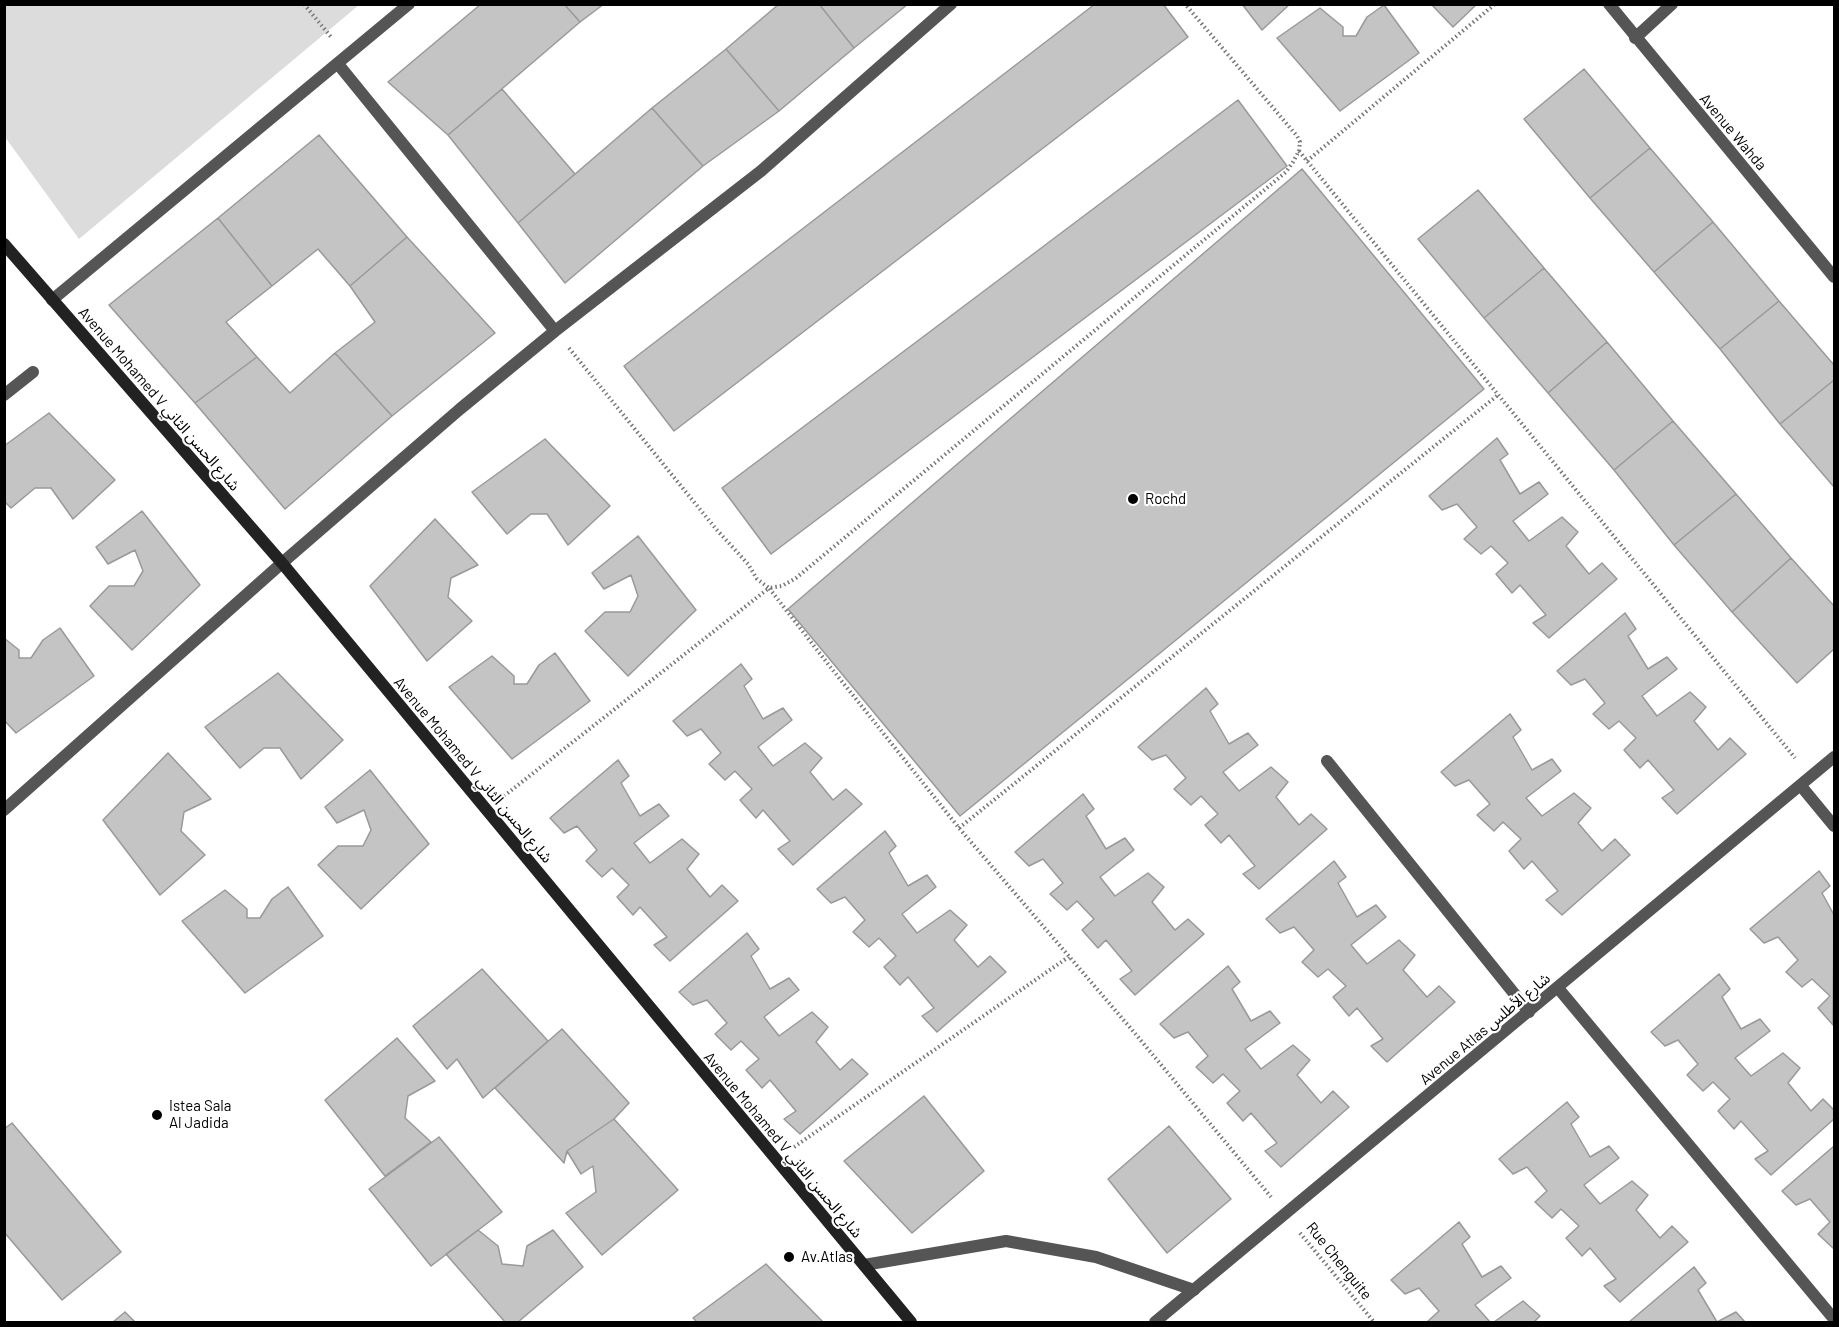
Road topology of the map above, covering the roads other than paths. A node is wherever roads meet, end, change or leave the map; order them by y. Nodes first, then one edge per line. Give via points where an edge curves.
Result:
1 (410, 4) edge
2 (951, 4) edge
3 (1609, 4) edge
4 (1672, 4) edge
5 (1635, 38) junction
6 (343, 60) junction
7 (4, 244) edge
8 (1834, 277) edge
9 (52, 300) junction
10 (555, 331) junction
11 (33, 372) dead end
12 (4, 395) edge
13 (282, 563) junction
14 (1834, 758) edge
15 (1327, 761) dead end
16 (1801, 786) junction
17 (4, 810) edge
18 (1834, 826) edge
19 (1558, 988) junction
20 (1529, 1012) junction
21 (864, 1265) junction
22 (1194, 1290) junction
23 (1834, 1319) edge
24 (911, 1323) edge
25 (1155, 1323) edge

1 - 6 street
2 - 10 street via 760,171
3 - 5 street, Avenue Wahda
4 - 5 street
5 - 8 street, Avenue Wahda
6 - 9 street
6 - 10 street
7 - 9 street, Avenue Mohamed V شارع الحسن الثاني
9 - 13 street, Avenue Mohamed V شارع الحسن الثاني
10 - 13 street
11 - 12 street
13 - 17 street
13 - 21 street, Avenue Mohamed V شارع الحسن الثاني
14 - 16 street, Avenue Atlas شارع الأطلس
15 - 20 street
16 - 18 street
16 - 19 street, Avenue Atlas شارع الأطلس
19 - 20 street, Avenue Atlas شارع الأطلس
19 - 23 street
20 - 22 street, Avenue Atlas شارع الأطلس
21 - 22 street via 1006,1241 1096,1257
21 - 24 street, Avenue Mohamed V شارع الحسن الثاني
22 - 25 street, Avenue Atlas شارع الأطلس

